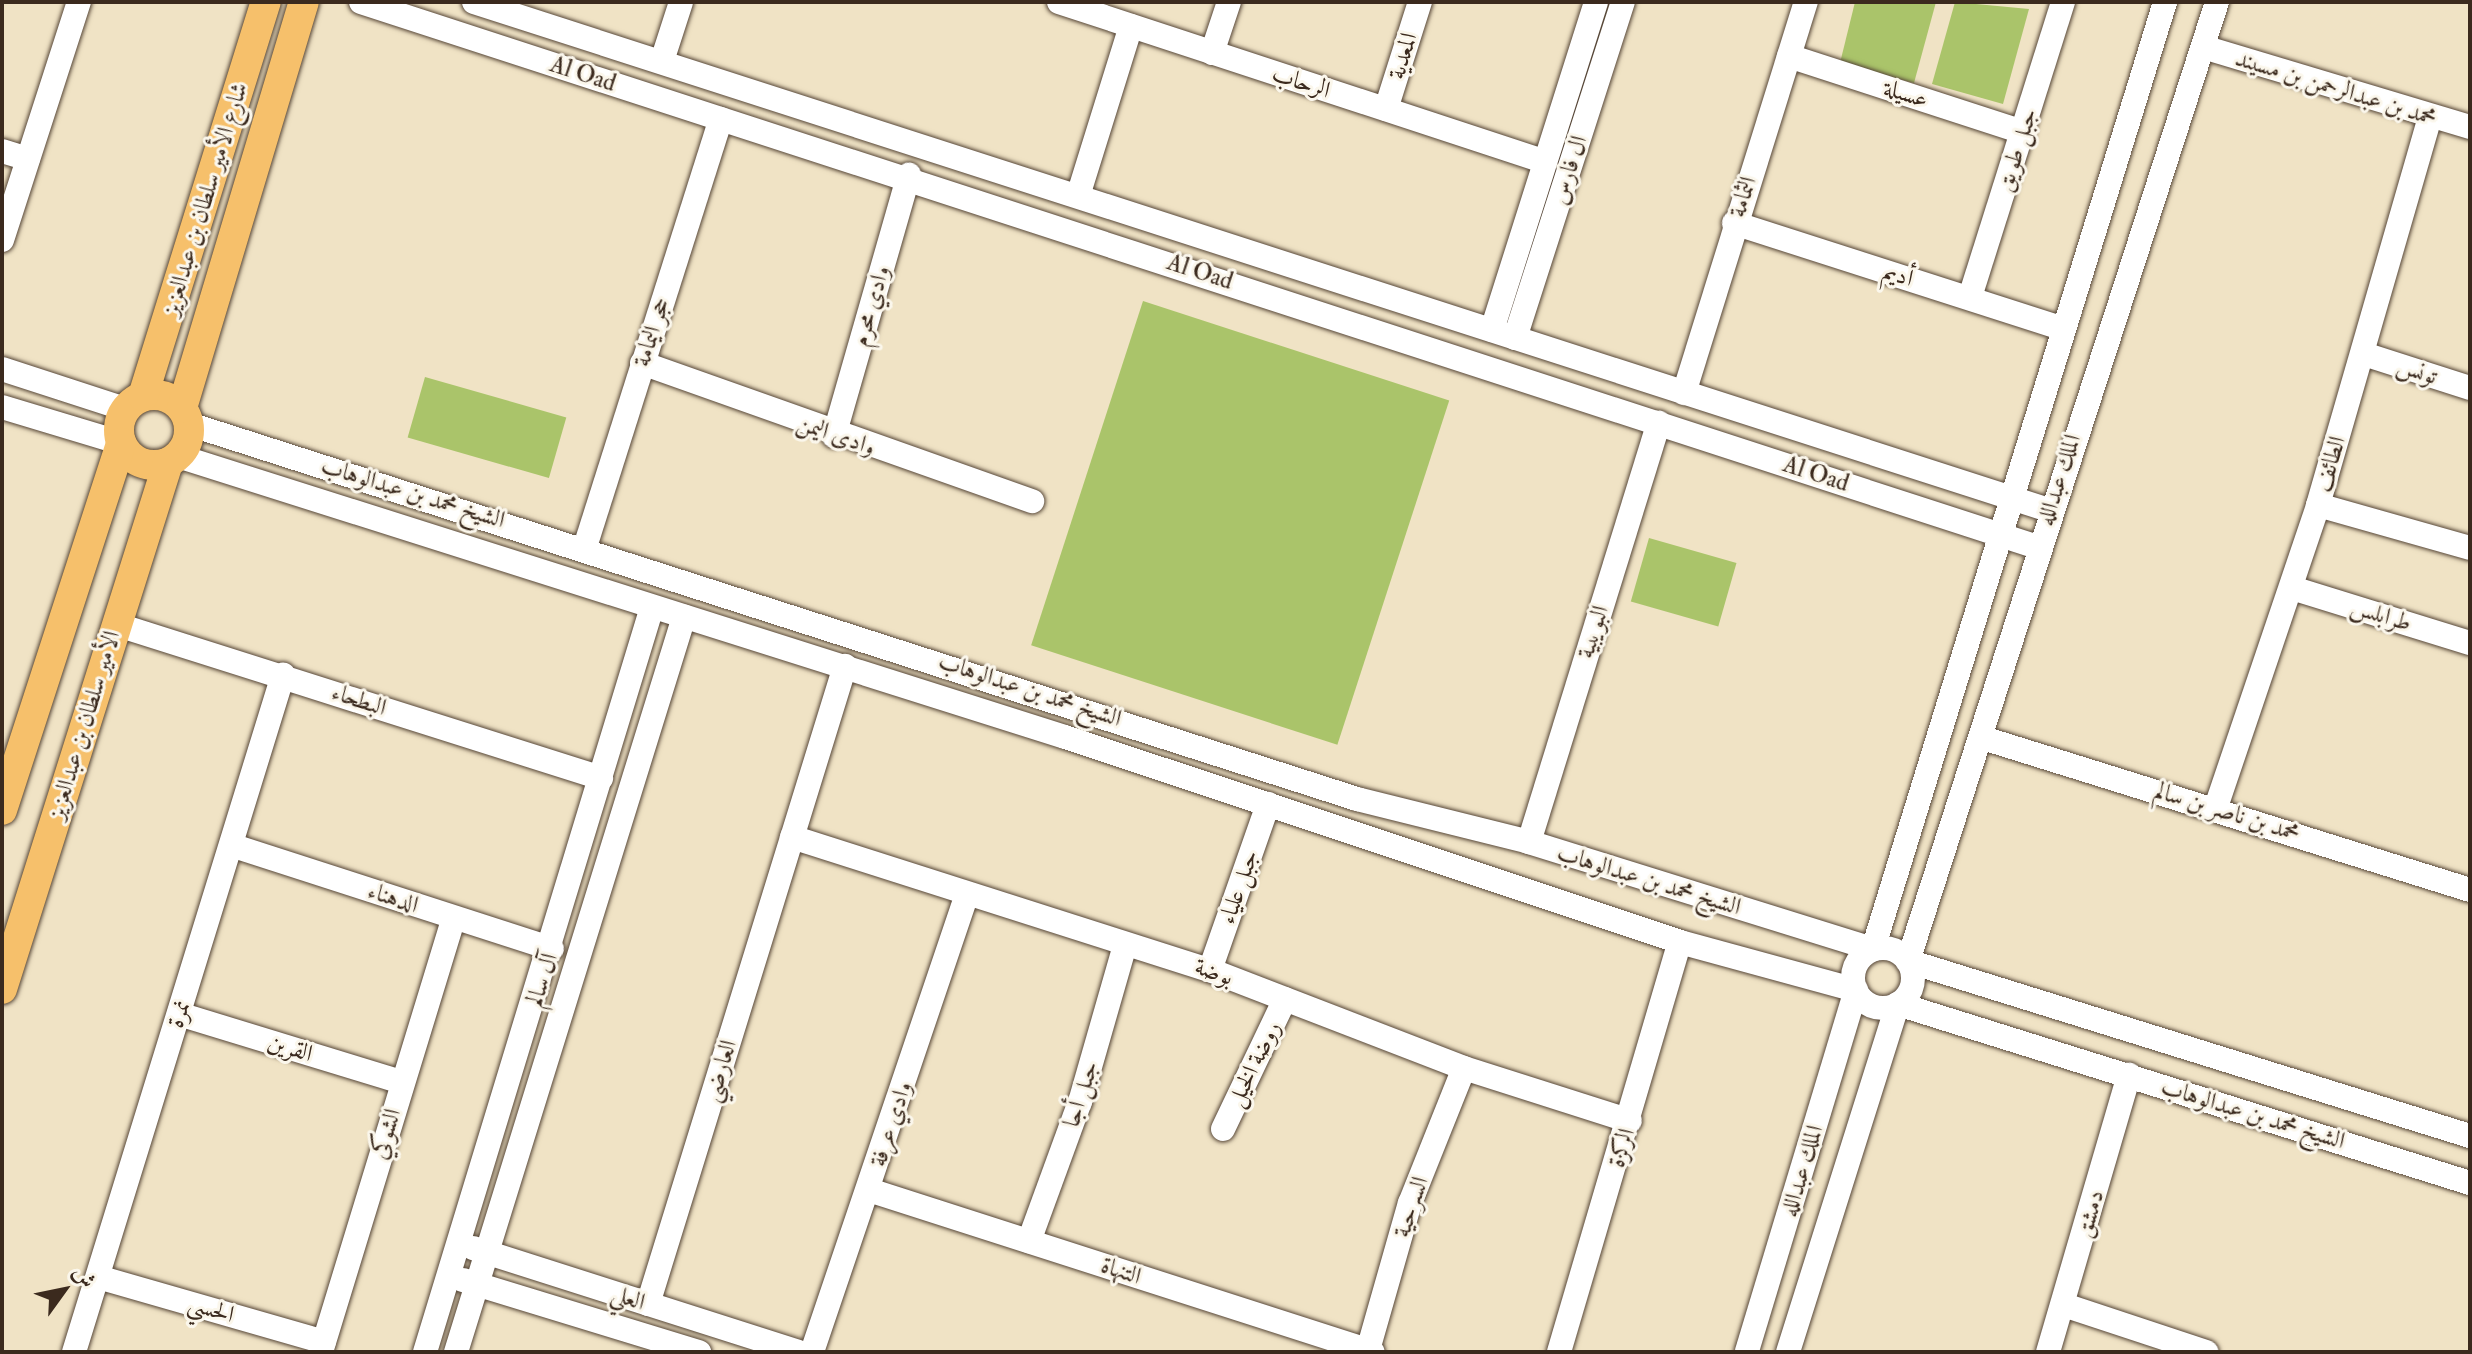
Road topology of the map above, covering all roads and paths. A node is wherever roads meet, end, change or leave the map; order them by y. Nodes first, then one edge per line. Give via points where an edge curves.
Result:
1 (79, 2) edge
2 (266, 2) edge
3 (304, 2) edge
4 (361, 2) edge
5 (681, 2) edge
6 (1059, 2) edge
7 (1229, 2) edge
8 (1420, 2) edge
9 (1596, 2) edge
10 (1623, 2) edge
11 (1806, 2) edge
12 (2063, 2) edge
13 (2165, 2) edge
14 (2217, 2) edge
15 (489, 4) edge
16 (1131, 26) junction
17 (2203, 47) junction
18 (1212, 53) junction
19 (1789, 56) junction
20 (662, 61) junction
21 (1386, 109) junction
22 (2430, 117) junction
23 (721, 119) junction
24 (2470, 127) edge
25 (2023, 132) junction
26 (2, 151) edge
27 (28, 159) junction
28 (1543, 161) junction
29 (909, 175) junction
30 (1078, 196) junction
31 (1734, 223) junction
32 (2, 240) edge
33 (1970, 297) junction
34 (2062, 328) junction
35 (1504, 334) junction
36 (2364, 354) junction
37 (642, 363) junction
38 (2, 369) edge
39 (2470, 388) edge
40 (1684, 393) junction
41 (134, 402) junction
42 (2, 407) edge
43 (185, 416) junction
44 (1659, 423) junction
45 (834, 436) junction
46 (121, 443) junction
47 (173, 460) junction
48 (2009, 497) junction
49 (1032, 501) dead end
50 (2318, 505) junction
51 (2049, 510) junction
52 (1998, 534) junction
53 (585, 547) junction
54 (2037, 547) junction
55 (2470, 548) edge
56 (2292, 588) junction
57 (652, 607) junction
58 (684, 617) junction
59 (115, 624) junction
60 (2470, 643) edge
61 (845, 666) junction
62 (283, 675) junction
63 (1014, 685) junction
64 (1005, 718) junction
65 (1983, 738) junction
66 (601, 778) junction
67 (1268, 804) junction
68 (2216, 807) junction
69 (2, 810) edge
70 (792, 837) junction
71 (1529, 842) junction
72 (234, 846) junction
73 (2470, 890) edge
74 (967, 895) junction
75 (454, 918) junction
76 (1680, 942) junction
77 (1125, 945) junction
78 (552, 949) junction
79 (1873, 949) junction
80 (1908, 961) junction
81 (1210, 970) junction
82 (2, 989) edge
83 (1856, 990) junction
84 (1285, 999) junction
85 (1898, 1004) junction
86 (179, 1014) junction
87 (1464, 1068) junction
88 (2129, 1075) junction
89 (402, 1082) junction
90 (1630, 1121) junction
91 (1223, 1129) dead end
92 (2470, 1136) edge
93 (2470, 1183) edge
94 (869, 1190) junction
95 (1029, 1241) junction
96 (458, 1244) junction
97 (487, 1252) junction
98 (450, 1275) junction
99 (98, 1277) junction
100 (477, 1285) junction
101 (648, 1304) junction
102 (2064, 1305) junction
103 (656, 1346) edge
104 (322, 1347) edge
105 (1370, 1351) edge
106 (74, 1352) edge
107 (425, 1352) edge
108 (456, 1352) edge
109 (699, 1352) edge
110 (798, 1352) edge
111 (812, 1352) edge
112 (1559, 1352) edge
113 (1747, 1352) edge
114 (1788, 1352) edge
115 (2048, 1352) edge
116 (2206, 1352) edge

1 - 27 street
2 - 41 main road, شارع الأمير سلطان بن عبدالعزيز
3 - 43 main road
4 - 23 street, Al Oad
5 - 20 street
6 - 16 street, الرحاب
7 - 18 street
8 - 21 street, المعدية
9 - 28 street, ال فارس
10 - 35 street, ال فارس
11 - 19 street, الثمامة
12 - 25 street, جبل طويق
13 - 34 street, الملك عبدالله
14 - 17 street, الملك عبدالله
15 - 20 street, Al Oad
16 - 18 street, الرحاب
16 - 30 street
17 - 22 street, محمد بن عبدالرحمن بن مسيند
17 - 51 street, الملك عبدالله
18 - 21 street, الرحاب
19 - 25 street, عسيلة
19 - 31 street, الثمامة
20 - 30 street, Al Oad
21 - 28 street, الرحاب
22 - 24 street, محمد بن عبدالرحمن بن مسيند
22 - 36 street, الطائف
23 - 29 street, Al Oad
23 - 37 street, حجر اليمامة
25 - 33 street, جبل طويق
26 - 27 street
27 - 32 street
28 - 35 street, ال فارس
29 - 44 street, Al Oad
29 - 45 street, وادي محرم
30 - 35 street, Al Oad
31 - 33 street, أديم
31 - 40 street, الثمامة
33 - 34 street, أديم
34 - 48 street, الملك عبدالله
35 - 40 street, Al Oad
36 - 39 street, تونس
36 - 50 street, الطائف
37 - 45 street, وادى اليمن
37 - 53 street, حجر اليمامة
38 - 41 street
40 - 48 street, Al Oad
41 - 43 main road via 165,396
41 - 46 main road
42 - 46 street
43 - 47 main road
43 - 53 street, الشيخ محمد بن عبدالوهاب
44 - 52 street, Al Oad
44 - 71 street, البويبية
45 - 49 street, وادى اليمن
46 - 47 main road via 135,460
46 - 69 main road
47 - 57 street, الشيخ محمد بن عبدالوهاب
47 - 59 main road, الأمير سلطان بن عبدالعزيز
48 - 51 street, Al Oad
48 - 52 street, الملك عبدالله
50 - 55 street
50 - 56 street, الطائف
51 - 54 street, الملك عبدالله
52 - 54 street, Al Oad
52 - 79 street, الملك عبدالله
53 - 63 street, الشيخ محمد بن عبدالوهاب
54 - 65 street, الملك عبدالله
56 - 60 street, طرابلس
56 - 68 street, الطائف
57 - 58 street, الشيخ محمد بن عبدالوهاب
57 - 66 street, آل سالم
58 - 61 street, الشيخ محمد بن عبدالوهاب
58 - 97 street, آل سالم
59 - 62 street, البطحاء
59 - 82 main road, الأمير سلطان بن عبدالعزيز
61 - 64 street, الشيخ محمد بن عبدالوهاب
61 - 70 street, العارضي
62 - 66 street, البطحاء
62 - 72 street, نمرة
63 - 64 street
63 - 71 street, الشيخ محمد بن عبدالوهاب via 1357,799
64 - 67 street, الشيخ محمد بن عبدالوهاب
65 - 68 street, محمد بن ناصر بن سالم
65 - 80 street, الملك عبدالله
66 - 78 street, آل سالم
67 - 76 street, الشيخ محمد بن عبدالوهاب
67 - 81 street, جبل علياء
68 - 73 street, محمد بن ناصر بن سالم
70 - 74 street, بوضة
70 - 101 street, العارضي
71 - 79 street, الشيخ محمد بن عبدالوهاب
72 - 75 street, الدهناء
72 - 86 street, نمرة
74 - 77 street, بوضة
74 - 94 street, وادي عرفة
75 - 78 street, الدهناء
75 - 89 street, الشوكي
76 - 83 street, الشيخ محمد بن عبدالوهاب
76 - 90 street, الركزة
77 - 81 street, بوضة
77 - 95 street, جبل أجا via 1080,1102
78 - 96 street, آل سالم
79 - 80 street via 1893,950
79 - 83 street via 1854,971
80 - 85 street via 1911,990
80 - 92 street, الشيخ محمد بن عبدالوهاب
81 - 84 street, بوضة
83 - 85 street via 1869,1005
83 - 113 street, الملك عبدالله
84 - 87 street, بوضة
84 - 91 street, روضة الخيل
85 - 88 street, الشيخ محمد بن عبدالوهاب
85 - 114 street, الملك عبدالله
86 - 89 street, القرين
86 - 99 street, نمرة
87 - 90 street, بوضة
87 - 105 street, السرحية via 1410,1203
88 - 93 street, الشيخ محمد بن عبدالوهاب
88 - 102 street, دمشق
89 - 104 street, الشوكي
90 - 112 street, الركزة
94 - 95 street, التنهاة
94 - 111 street, وادي عرفة
95 - 105 street, التنهاة
96 - 97 street, العلي
96 - 98 street, آل سالم
97 - 100 street, آل سالم
97 - 101 street, العلي
98 - 100 street, العلي
98 - 107 street, آل سالم
99 - 104 street, الحسي
99 - 106 street, نمرة
100 - 103 street, العلي
100 - 108 street, آل سالم
101 - 110 street, العلي
102 - 115 street, دمشق
102 - 116 street
103 - 109 street, العلي

